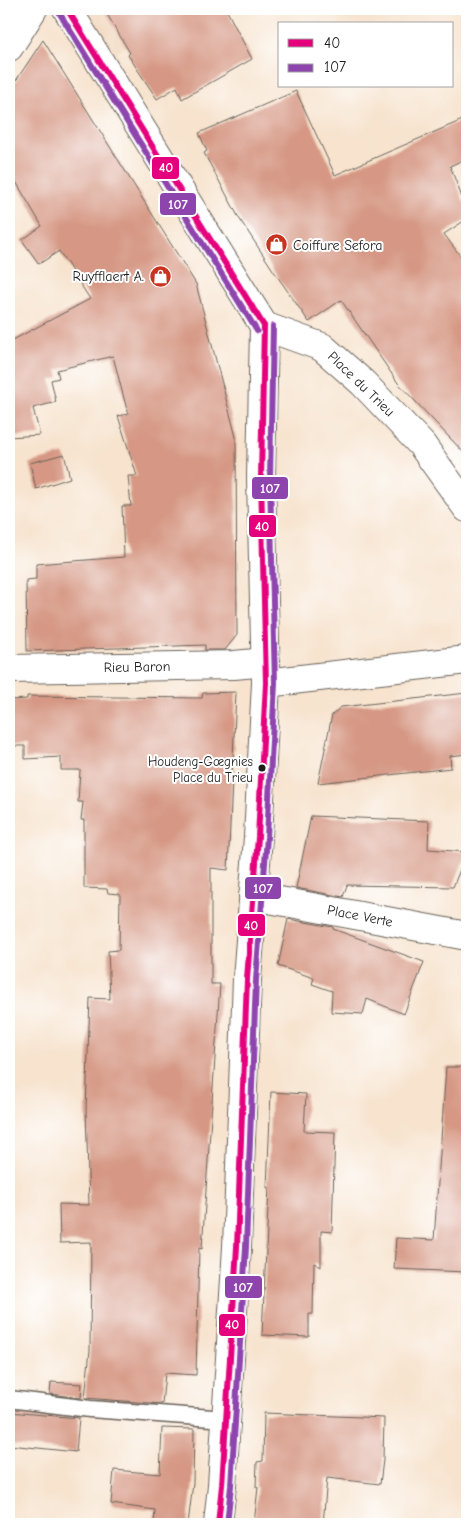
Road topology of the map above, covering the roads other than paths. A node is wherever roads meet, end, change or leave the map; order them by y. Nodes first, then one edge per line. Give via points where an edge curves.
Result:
1 (33, 9) edge
2 (67, 9) edge
3 (9, 47) edge
4 (264, 326) junction
5 (466, 503) edge
6 (467, 660) edge
7 (9, 669) edge
8 (266, 672) junction
9 (253, 896) junction
10 (467, 936) edge
11 (9, 1399) edge
12 (226, 1419) junction
13 (218, 1524) edge

1 - 3 street
2 - 4 street
4 - 5 street, Place du Trieu via 322,348 363,382 422,445
4 - 8 street via 261,478
6 - 8 street
7 - 8 street, Rieu Baron via 234,665
8 - 9 street
9 - 10 street, Place Verte
9 - 12 street
11 - 12 lane via 90,1409
12 - 13 street

